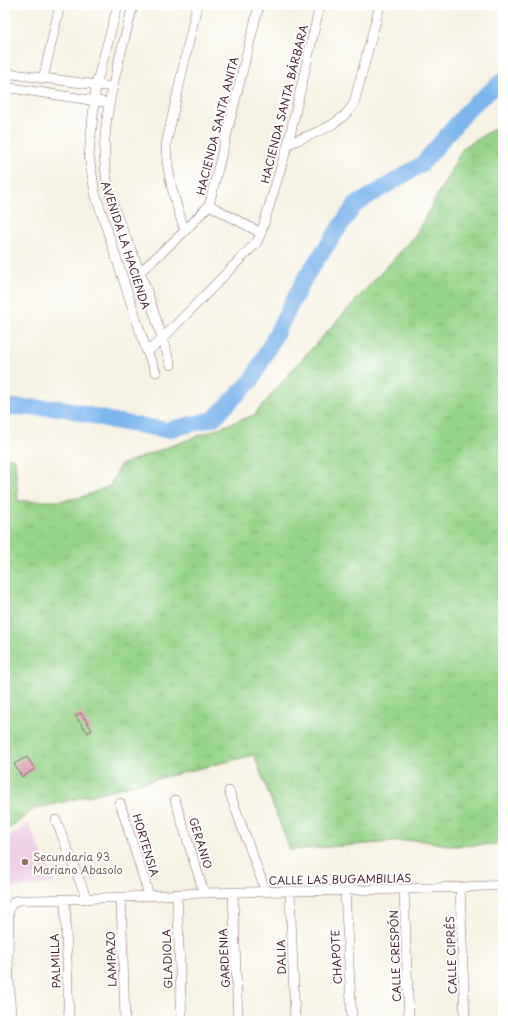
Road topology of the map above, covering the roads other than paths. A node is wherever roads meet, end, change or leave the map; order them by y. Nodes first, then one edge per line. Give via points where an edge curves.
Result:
1 (60, 5) edge
2 (118, 5) edge
3 (133, 5) edge
4 (197, 5) edge
5 (260, 5) edge
6 (320, 5) edge
7 (380, 5) edge
8 (5, 73) edge
9 (43, 79) junction
10 (96, 85) junction
11 (5, 87) edge
12 (113, 87) junction
13 (95, 100) junction
14 (110, 103) junction
15 (288, 144) junction
16 (209, 205) junction
17 (185, 231) junction
18 (261, 234) junction
19 (140, 272) junction
20 (162, 339) junction
21 (147, 352) junction
22 (171, 365) dead end
23 (156, 372) dead end
24 (229, 791) dead end
25 (175, 800) dead end
26 (120, 803) dead end
27 (56, 820) dead end
28 (503, 885) edge
29 (460, 887) junction
30 (404, 890) junction
31 (345, 891) junction
32 (266, 892) junction
33 (290, 892) junction
34 (204, 893) junction
35 (233, 894) junction
36 (149, 895) junction
37 (177, 895) junction
38 (86, 897) junction
39 (121, 897) junction
40 (65, 900) junction
41 (7, 957) edge
42 (11, 1021) edge
43 (69, 1021) edge
44 (125, 1021) edge
45 (182, 1021) edge
46 (238, 1021) edge
47 (295, 1021) edge
48 (352, 1021) edge
49 (409, 1021) edge
50 (465, 1021) edge

1 - 9 street
2 - 10 street, AVENIDA LA HACIENDA
3 - 12 street, AVENIDA LA HACIENDA
4 - 17 street via 166,145 166,166 171,191
5 - 16 street, HACIENDA SANTA ANITA
6 - 15 street, HACIENDA SANTA BÁRBARA
7 - 15 street via 350,111 331,125
8 - 9 street
9 - 10 street
10 - 12 street
10 - 13 street, AVENIDA LA HACIENDA
11 - 13 street
12 - 14 street, AVENIDA LA HACIENDA
13 - 14 street
13 - 21 street, AVENIDA LA HACIENDA via 89,156 91,175
14 - 19 street, AVENIDA LA HACIENDA via 104,145 105,167 110,195 121,228
15 - 18 street, HACIENDA SANTA BÁRBARA
16 - 17 street, HACIENDA SANTA ANITA
16 - 18 street
17 - 19 street, HACIENDA SANTA ANITA
18 - 20 street, HACIENDA SANTA BÁRBARA via 257,242
19 - 20 street, AVENIDA LA HACIENDA
20 - 21 street, HACIENDA SANTA BÁRBARA
20 - 22 street, AVENIDA LA HACIENDA
21 - 23 street, AVENIDA LA HACIENDA
24 - 32 street
25 - 34 street, GERANIO
26 - 36 street, HORTENSIA
27 - 38 street
28 - 29 street, CALLE LAS BUGAMBILIAS
29 - 30 street, CALLE LAS BUGAMBILIAS
29 - 50 street, CALLE CIPRÉS
30 - 31 street, CALLE LAS BUGAMBILIAS
30 - 49 street, CALLE CRESPÓN
31 - 33 street, CALLE LAS BUGAMBILIAS
31 - 48 street, CHAPOTE
32 - 33 street, CALLE LAS BUGAMBILIAS
32 - 35 street, CALLE LAS BUGAMBILIAS
33 - 47 street, DALIA
34 - 35 street, CALLE LAS BUGAMBILIAS
34 - 37 street, CALLE LAS BUGAMBILIAS
35 - 46 street, GARDENIA
36 - 37 street, CALLE LAS BUGAMBILIAS
36 - 39 street, CALLE LAS BUGAMBILIAS
37 - 45 street, GLADIOLA
38 - 39 street, CALLE LAS BUGAMBILIAS
38 - 40 street, CALLE LAS BUGAMBILIAS
39 - 44 street, LAMPAZO
40 - 41 street, CALLE LAS BUGAMBILIAS via 14,902 9,908
40 - 43 street, PALMILLA
41 - 42 street

